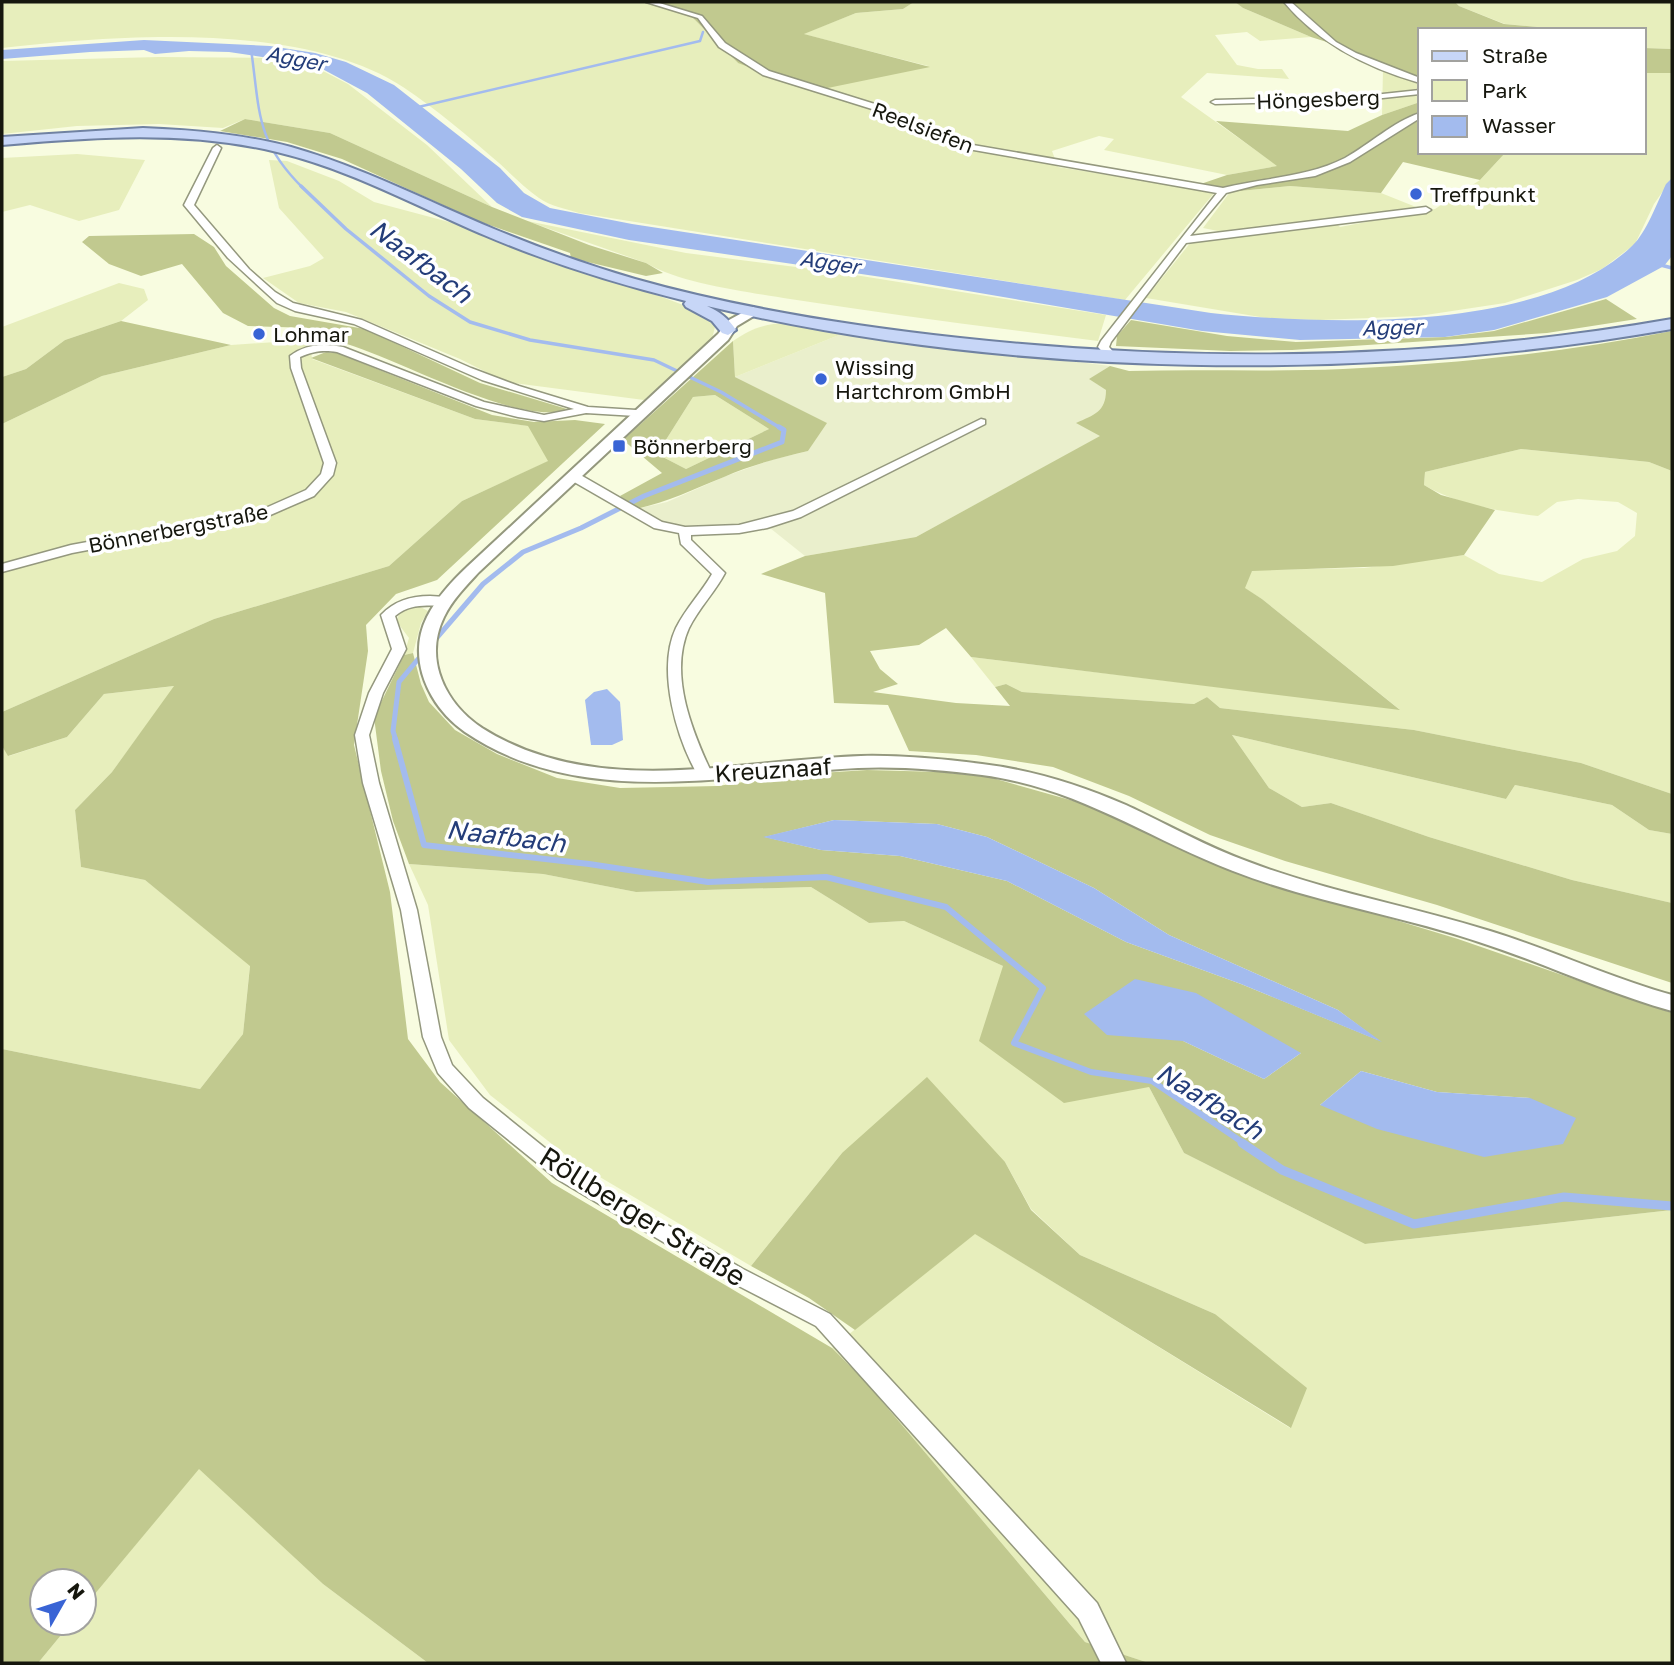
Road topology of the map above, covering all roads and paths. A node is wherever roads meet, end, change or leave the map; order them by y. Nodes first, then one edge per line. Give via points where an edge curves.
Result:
1 (649, 2) edge
2 (1287, 2) edge
3 (1418, 80) edge
4 (1418, 92) edge
5 (1215, 102) dead end
6 (1418, 116) edge
7 (2, 141) edge
8 (217, 148) dead end
9 (1223, 191) junction
10 (1426, 210) dead end
11 (1183, 240) junction
12 (653, 288) junction
13 (753, 311) junction
14 (1672, 324) edge
15 (725, 334) junction
16 (1112, 356) junction
17 (586, 410) junction
18 (636, 413) junction
19 (981, 422) dead end
20 (573, 476) junction
21 (873, 484) dead end
22 (850, 487) junction
23 (685, 531) junction
24 (2, 568) edge
25 (446, 601) junction
26 (427, 641) joint
27 (429, 661) joint
28 (705, 776) junction
29 (1672, 1003) edge
30 (1114, 1663) edge

1 - 9 street, Reelsiefen via 700,17 722,45 766,73 875,107 971,147
2 - 3 street, Höngesberg via 1333,44
4 - 5 street, Höngesberg via 1396,97
6 - 9 street, Höngesberg via 1347,160 1312,174
7 - 12 main road via 189,135 283,149 356,173 522,246
8 - 17 street via 189,205 214,237 280,301 343,317 505,386 568,401
9 - 11 street
10 - 11 street
11 - 16 street via 1110,335 1103,347
12 - 13 main road
12 - 15 main road via 718,318
13 - 15 street via 746,327
13 - 16 main road via 901,336
14 - 16 main road via 1557,343 1423,355 1281,360
15 - 18 street
17 - 18 street, Bönnerbergstraße
17 - 24 street, Bönnerbergstraße via 544,418 518,414 480,404 354,354 308,349 295,356 296,368 330,463 327,475 310,493 264,513 95,544
18 - 20 street
19 - 22 street
20 - 23 street via 658,525
20 - 25 street
21 - 22 street
22 - 23 street via 763,526
23 - 28 street, Kreuznaaf via 685,541 719,573 690,613 676,649 679,712
25 - 26 street via 435,616
25 - 30 street, Röllberger Straße via 413,601 388,615 399,649 376,693 362,735 409,910 432,1037 444,1069 476,1103 564,1174 736,1275 823,1320 1088,1611
26 - 27 street
27 - 28 street via 442,700 459,720 507,749 574,771
28 - 29 street, Kreuznaaf via 907,762 971,767 1051,783 1238,865 1319,892 1464,929

